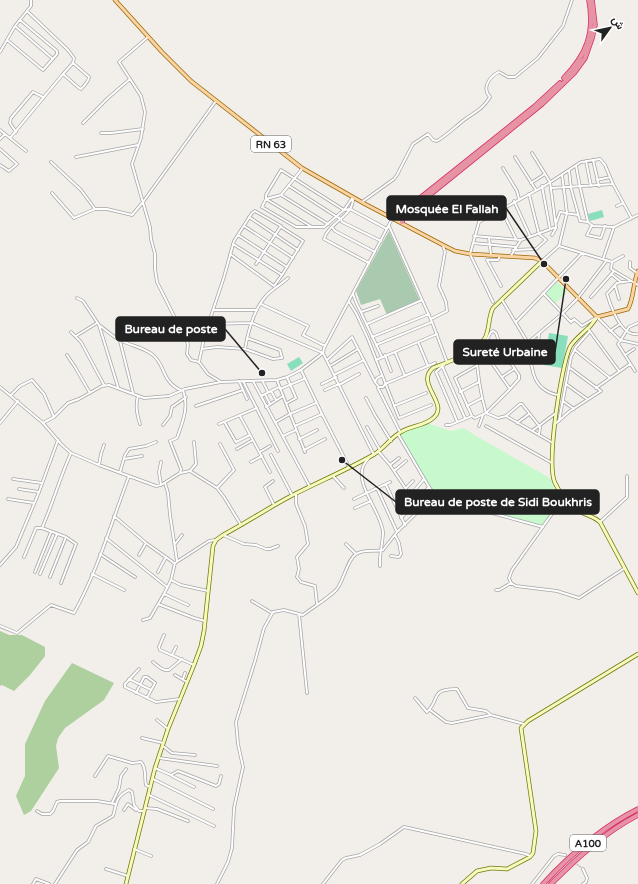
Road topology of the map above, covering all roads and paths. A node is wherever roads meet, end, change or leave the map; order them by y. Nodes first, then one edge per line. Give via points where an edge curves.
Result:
1 (31, 0) edge
2 (115, 0) edge
3 (572, 0) edge
4 (589, 0) edge
5 (592, 0) edge
6 (27, 11) junction
7 (20, 20) junction
8 (15, 26) junction
9 (148, 37) junction
10 (7, 40) junction
11 (0, 52) edge
12 (53, 59) junction
13 (73, 63) junction
14 (63, 74) junction
15 (130, 79) junction
16 (43, 98) junction
17 (216, 101) junction
18 (83, 123) dead end
19 (143, 129) junction
20 (0, 130) edge
21 (16, 132) junction
22 (101, 133) dead end
23 (5, 134) junction
24 (10, 138) junction
25 (0, 139) edge
26 (138, 145) junction
27 (0, 149) edge
28 (26, 151) dead end
29 (532, 153) dead end
30 (76, 157) dead end
31 (515, 157) dead end
32 (593, 160) junction
33 (586, 161) junction
34 (51, 162) dead end
35 (0, 165) edge
36 (576, 166) junction
37 (302, 168) junction
38 (503, 168) dead end
39 (569, 170) junction
40 (545, 174) junction
41 (562, 175) junction
42 (610, 177) junction
43 (294, 179) junction
44 (597, 180) junction
45 (550, 182) junction
46 (531, 183) junction
47 (613, 184) junction
48 (289, 186) junction
49 (542, 186) junction
50 (591, 186) junction
51 (599, 186) junction
52 (580, 187) junction
53 (551, 188) junction
54 (564, 188) junction
55 (571, 188) junction
56 (536, 190) junction
57 (52, 192) dead end
58 (529, 194) junction
59 (281, 195) junction
60 (353, 197) junction
61 (519, 199) junction
62 (266, 200) junction
63 (514, 201) junction
64 (143, 202) junction
65 (362, 202) junction
66 (623, 203) junction
67 (617, 206) dead end
68 (262, 207) junction
69 (501, 208) junction
70 (95, 209) junction
71 (350, 209) junction
72 (344, 210) junction
73 (258, 213) junction
74 (402, 213) junction
75 (567, 213) junction
76 (578, 215) junction
77 (638, 215) edge
78 (250, 217) junction
79 (337, 217) junction
80 (631, 217) junction
81 (393, 218) junction
82 (341, 219) junction
83 (402, 222) junction
84 (588, 222) junction
85 (328, 224) junction
86 (389, 225) junction
87 (592, 225) junction
88 (244, 226) junction
89 (281, 226) junction
90 (605, 226) junction
91 (312, 227) junction
92 (332, 227) junction
93 (556, 227) junction
94 (614, 227) junction
95 (550, 229) junction
96 (388, 230) junction
97 (238, 234) junction
98 (539, 234) junction
99 (276, 235) junction
100 (552, 235) dead end
101 (474, 236) junction
102 (530, 236) junction
103 (489, 238) junction
104 (516, 239) junction
105 (521, 240) junction
106 (381, 241) junction
107 (270, 243) junction
108 (473, 243) junction
109 (233, 244) junction
110 (443, 245) junction
111 (490, 245) junction
112 (516, 246) junction
113 (559, 246) junction
114 (298, 250) junction
115 (513, 250) junction
116 (264, 252) junction
117 (375, 252) junction
118 (582, 252) junction
119 (230, 254) junction
120 (470, 254) junction
121 (491, 256) junction
122 (500, 256) junction
123 (623, 256) dead end
124 (510, 257) junction
125 (293, 258) junction
126 (603, 259) junction
127 (258, 260) junction
128 (607, 260) junction
129 (542, 262) junction
130 (612, 262) junction
131 (630, 262) dead end
132 (369, 263) junction
133 (256, 264) dead end
134 (287, 267) junction
135 (614, 271) junction
136 (638, 272) edge
137 (611, 274) junction
138 (282, 275) junction
139 (288, 278) dead end
140 (558, 278) junction
141 (632, 281) junction
142 (621, 282) junction
143 (615, 285) junction
144 (638, 285) edge
145 (501, 286) dead end
146 (543, 293) junction
147 (353, 294) junction
148 (77, 298) dead end
149 (578, 298) junction
150 (591, 298) dead end
151 (619, 299) dead end
152 (422, 300) junction
153 (502, 300) junction
154 (349, 302) junction
155 (493, 302) dead end
156 (261, 304) junction
157 (378, 306) dead end
158 (213, 310) junction
159 (257, 310) junction
160 (361, 312) junction
161 (615, 312) junction
162 (563, 313) junction
163 (429, 314) junction
164 (596, 317) junction
165 (431, 319) junction
166 (432, 322) junction
167 (516, 322) junction
168 (638, 322) edge
169 (252, 323) junction
170 (98, 324) junction
171 (208, 324) junction
172 (367, 324) junction
173 (620, 324) junction
174 (589, 330) junction
175 (610, 331) junction
176 (71, 332) dead end
177 (626, 332) junction
178 (438, 334) junction
179 (539, 334) junction
180 (638, 334) edge
181 (76, 336) junction
182 (372, 337) junction
183 (247, 338) junction
184 (532, 340) dead end
185 (620, 340) junction
186 (120, 341) junction
187 (418, 343) junction
188 (638, 344) edge
189 (376, 345) junction
190 (325, 346) junction
191 (477, 346) junction
192 (482, 348) junction
193 (202, 349) junction
194 (245, 349) junction
195 (358, 349) junction
196 (519, 349) junction
197 (634, 349) dead end
198 (502, 350) junction
199 (575, 350) junction
200 (395, 352) junction
201 (323, 353) junction
202 (624, 355) junction
203 (67, 356) dead end
204 (385, 356) junction
205 (537, 356) dead end
206 (382, 357) junction
207 (327, 360) junction
208 (364, 360) junction
209 (376, 360) junction
210 (199, 362) junction
211 (449, 362) junction
212 (435, 364) dead end
213 (630, 364) junction
214 (330, 366) junction
215 (428, 366) junction
216 (441, 366) junction
217 (476, 366) junction
218 (515, 368) junction
219 (570, 368) junction
220 (301, 370) junction
221 (391, 371) dead end
222 (619, 371) junction
223 (635, 371) dead end
224 (360, 374) dead end
225 (335, 376) junction
226 (381, 376) junction
227 (405, 376) junction
228 (502, 377) junction
229 (287, 378) junction
230 (610, 378) junction
231 (304, 379) junction
232 (277, 380) junction
233 (239, 381) junction
234 (244, 381) junction
235 (253, 381) junction
236 (221, 382) junction
237 (263, 382) junction
238 (375, 382) junction
239 (479, 382) junction
240 (322, 384) dead end
241 (339, 384) junction
242 (385, 384) junction
243 (566, 384) junction
244 (104, 385) junction
245 (290, 385) junction
246 (0, 387) edge
247 (118, 388) junction
248 (280, 388) junction
249 (596, 388) junction
250 (510, 389) junction
251 (180, 390) junction
252 (183, 390) junction
253 (243, 390) junction
254 (326, 390) dead end
255 (270, 392) junction
256 (460, 392) junction
257 (90, 393) junction
258 (133, 393) junction
259 (426, 393) dead end
260 (265, 394) junction
261 (560, 395) junction
262 (11, 396) junction
263 (138, 396) junction
264 (261, 396) junction
265 (283, 396) junction
266 (186, 397) junction
267 (366, 398) dead end
268 (482, 398) junction
269 (247, 399) dead end
270 (587, 399) junction
271 (276, 400) junction
272 (18, 401) junction
273 (563, 401) junction
274 (286, 403) junction
275 (316, 403) junction
276 (270, 404) junction
277 (431, 405) dead end
278 (196, 406) dead end
279 (394, 406) junction
280 (468, 406) junction
281 (266, 407) junction
282 (257, 408) junction
283 (574, 409) junction
284 (557, 412) junction
285 (486, 413) junction
286 (290, 414) junction
287 (322, 414) junction
288 (529, 414) junction
289 (483, 415) junction
290 (240, 416) junction
291 (472, 416) junction
292 (506, 416) junction
293 (54, 417) junction
294 (465, 418) junction
295 (457, 421) junction
296 (559, 421) junction
297 (224, 422) junction
298 (276, 422) junction
299 (0, 423) edge
300 (43, 423) junction
301 (517, 423) junction
302 (140, 424) dead end
303 (219, 424) dead end
304 (555, 424) junction
305 (163, 425) dead end
306 (446, 425) dead end
307 (538, 425) junction
308 (295, 426) junction
309 (479, 426) dead end
310 (486, 426) dead end
311 (368, 427) dead end
312 (296, 430) junction
313 (317, 430) dead end
314 (532, 431) junction
315 (399, 433) junction
316 (250, 435) junction
317 (539, 435) junction
318 (284, 436) junction
319 (299, 438) junction
320 (325, 439) dead end
321 (58, 440) junction
322 (253, 440) junction
323 (390, 441) junction
324 (156, 442) dead end
325 (194, 442) dead end
326 (220, 444) dead end
327 (553, 444) junction
328 (104, 445) dead end
329 (270, 446) dead end
330 (237, 448) dead end
331 (278, 450) dead end
332 (379, 450) junction
333 (260, 452) junction
334 (71, 453) junction
335 (375, 454) junction
336 (271, 455) dead end
337 (142, 456) dead end
338 (262, 456) junction
339 (399, 458) dead end
340 (124, 459) junction
341 (406, 461) dead end
342 (161, 462) dead end
343 (251, 462) dead end
344 (552, 463) junction
345 (99, 465) junction
346 (390, 465) junction
347 (349, 467) junction
348 (190, 471) junction
349 (394, 471) junction
350 (120, 472) junction
351 (270, 472) dead end
352 (180, 473) junction
353 (129, 476) junction
354 (332, 476) junction
355 (627, 476) dead end
356 (13, 479) dead end
357 (424, 479) junction
358 (273, 481) dead end
359 (413, 481) dead end
360 (390, 482) dead end
361 (42, 483) junction
362 (165, 483) junction
363 (386, 484) junction
364 (160, 485) junction
365 (310, 487) junction
366 (429, 487) junction
367 (217, 488) junction
368 (344, 488) dead end
369 (377, 488) junction
370 (406, 488) junction
371 (19, 489) dead end
372 (38, 492) junction
373 (408, 492) dead end
374 (296, 493) junction
375 (367, 494) junction
376 (292, 495) junction
377 (435, 495) junction
378 (564, 498) junction
379 (8, 499) dead end
380 (354, 499) dead end
381 (370, 501) junction
382 (34, 503) junction
383 (274, 505) junction
384 (356, 508) dead end
385 (397, 511) junction
386 (114, 516) junction
387 (400, 518) junction
388 (600, 522) junction
389 (241, 525) junction
390 (405, 525) junction
391 (543, 527) junction
392 (42, 528) junction
393 (51, 532) junction
394 (398, 532) junction
395 (57, 534) junction
396 (182, 534) dead end
397 (223, 535) junction
398 (395, 535) junction
399 (66, 537) junction
400 (106, 538) junction
401 (216, 540) junction
402 (146, 543) junction
403 (346, 544) dead end
404 (175, 545) junction
405 (278, 546) dead end
406 (381, 551) junction
407 (100, 554) junction
408 (356, 554) junction
409 (139, 555) dead end
410 (391, 556) dead end
411 (24, 557) dead end
412 (166, 557) junction
413 (177, 561) junction
414 (174, 563) junction
415 (0, 565) edge
416 (380, 566) dead end
417 (625, 568) junction
418 (35, 572) dead end
419 (158, 572) dead end
420 (40, 574) dead end
421 (92, 574) junction
422 (50, 577) dead end
423 (136, 577) dead end
424 (170, 580) junction
425 (61, 583) dead end
426 (511, 583) junction
427 (167, 587) junction
428 (124, 590) dead end
429 (496, 590) dead end
430 (208, 591) junction
431 (638, 593) edge
432 (164, 594) junction
433 (252, 601) dead end
434 (158, 604) junction
435 (317, 604) junction
436 (188, 605) dead end
437 (272, 613) junction
438 (299, 614) junction
439 (143, 620) dead end
440 (205, 621) junction
441 (0, 626) edge
442 (164, 635) dead end
443 (176, 647) dead end
444 (638, 654) edge
445 (172, 655) junction
446 (182, 659) junction
447 (153, 662) dead end
448 (194, 665) junction
449 (139, 669) dead end
450 (185, 673) dead end
451 (175, 675) dead end
452 (129, 679) junction
453 (183, 680) junction
454 (187, 682) junction
455 (140, 685) junction
456 (151, 690) junction
457 (136, 693) junction
458 (307, 694) dead end
459 (147, 698) junction
460 (181, 698) junction
461 (415, 698) dead end
462 (430, 710) junction
463 (491, 715) junction
464 (157, 720) dead end
465 (524, 724) junction
466 (168, 728) junction
467 (142, 738) dead end
468 (162, 744) junction
469 (195, 755) dead end
470 (158, 758) junction
471 (217, 766) dead end
472 (155, 768) junction
473 (126, 769) dead end
474 (171, 775) junction
475 (95, 776) dead end
476 (221, 776) dead end
477 (152, 778) junction
478 (150, 787) junction
479 (194, 787) dead end
480 (148, 795) junction
481 (114, 804) junction
482 (213, 809) dead end
483 (638, 809) edge
484 (124, 810) dead end
485 (137, 810) junction
486 (144, 810) junction
487 (37, 811) dead end
488 (638, 815) edge
489 (188, 822) dead end
490 (214, 826) dead end
491 (134, 849) junction
492 (565, 855) dead end
493 (151, 856) dead end
494 (530, 857) junction
495 (106, 869) dead end
496 (583, 869) dead end
497 (128, 876) junction
498 (33, 884) edge
499 (49, 884) edge
500 (55, 884) edge
501 (126, 884) edge
502 (217, 884) edge
503 (323, 884) edge
504 (462, 884) edge
505 (532, 884) edge
506 (543, 884) edge
507 (551, 884) edge
508 (582, 884) edge

1 - 6 street via 31,6
2 - 9 main road, RN 63
3 - 65 street via 563,26 538,58 515,77 508,77 499,72 494,75 488,82 486,91 490,97 483,107 437,141 428,134 416,141 394,179
4 - 81 highway via 591,24 587,45 578,63 566,77 534,107 419,199 395,213
5 - 74 highway via 595,25 592,38 585,58 574,73 529,114 416,205
6 - 7 street
6 - 13 street via 68,50 74,57
7 - 8 street
7 - 12 street via 57,51
8 - 10 street
8 - 12 street
9 - 15 street via 119,62
9 - 17 main road, RN 63 via 177,68
10 - 11 street
10 - 12 street via 43,70
13 - 14 street
13 - 14 street via 89,77 83,87 79,88
14 - 16 street
15 - 18 street
15 - 19 street via 141,96 145,112
16 - 21 street
16 - 21 street via 33,92 11,118 10,123
17 - 37 main road, RN 63
17 - 64 street
19 - 22 street
19 - 26 street
20 - 23 street
21 - 24 street
23 - 24 street
23 - 25 street
24 - 28 street
26 - 30 street
26 - 64 street via 132,164
27 - 35 street via 17,164 9,172
29 - 40 street
31 - 46 street
32 - 33 street
32 - 42 street via 600,159
32 - 44 street
33 - 36 street
33 - 50 street
34 - 70 street via 80,190
36 - 39 street
36 - 52 street
37 - 43 street
37 - 60 main road, RN 63
38 - 61 street
39 - 41 street
39 - 55 street
40 - 45 street
40 - 46 street
41 - 45 street
41 - 54 street
42 - 44 street
42 - 47 street
43 - 48 street
43 - 62 street via 281,170 266,194
43 - 72 street
44 - 51 street
45 - 49 street
45 - 53 street
46 - 56 street
47 - 51 street
47 - 66 street
48 - 59 street
48 - 79 street
49 - 56 street
49 - 95 street
50 - 51 street
50 - 52 street
52 - 55 street
52 - 84 street
53 - 54 street
53 - 93 street
54 - 55 street
54 - 75 street
55 - 76 street
56 - 58 street
57 - 70 street via 74,218
58 - 61 street
58 - 98 street
59 - 62 street
59 - 85 street
60 - 65 main road, RN 63
60 - 71 street via 354,204
60 - 72 street
61 - 63 street
62 - 68 street
62 - 91 street
63 - 69 street
63 - 102 street
64 - 70 street via 132,215
64 - 210 street via 155,254 157,282 188,344 187,354 191,360
65 - 81 main road, RN 63
66 - 67 street
66 - 80 street
68 - 73 street
68 - 91 street via 296,227
69 - 101 street via 479,222
69 - 104 street
71 - 72 street
71 - 82 street
71 - 96 street
72 - 79 street
73 - 78 street via 255,211
73 - 89 street
74 - 81 highway
74 - 83 highway
75 - 76 street
75 - 93 street via 560,212
75 - 113 street
76 - 84 street via 580,221
77 - 80 street
78 - 88 street
78 - 99 street
79 - 82 street
79 - 85 street
80 - 94 street
81 - 83 main road, RN 63
81 - 86 street
82 - 92 street
82 - 106 street via 342,222
83 - 110 main road, RN 63
84 - 87 street
85 - 91 street
86 - 96 street
86 - 152 street
87 - 90 street
87 - 90 street via 587,235 601,238
88 - 97 street
88 - 107 street
89 - 99 street
89 - 114 street via 303,241
90 - 94 street
92 - 117 street
92 - 132 street via 324,239
93 - 95 street
93 - 100 street
94 - 126 street
95 - 98 street
96 - 106 street
97 - 109 street
97 - 116 street
98 - 102 street
98 - 115 street via 546,240 536,249
99 - 107 street
99 - 114 street
101 - 103 street
101 - 108 street
102 - 105 street
103 - 104 street
103 - 111 street
104 - 105 street
105 - 112 street
106 - 117 street
107 - 116 street
107 - 125 street
108 - 111 street
108 - 120 street
109 - 119 street
109 - 127 street
110 - 120 main road, RN 63
110 - 165 street via 445,252 439,286 447,311
111 - 112 street
111 - 121 street
112 - 115 street
113 - 118 street
113 - 129 street
114 - 125 street
115 - 124 street
116 - 127 street
116 - 134 street
117 - 132 street
118 - 126 street
118 - 140 street
119 - 138 street via 274,286
119 - 158 street
120 - 121 main road, RN 63
120 - 155 street
121 - 122 main road, RN 63
122 - 124 main road, RN 63
122 - 145 street via 498,260 487,260
123 - 130 street
124 - 129 main road, RN 63 via 530,257
125 - 134 street
126 - 128 street
127 - 133 street
127 - 138 street
128 - 130 street
128 - 149 street
129 - 140 main road
129 - 153 main road
130 - 135 street via 610,268
131 - 136 street via 630,268
132 - 147 street
134 - 138 street
135 - 137 street
135 - 141 street
136 - 141 main road
137 - 142 street
137 - 150 street
139 - 156 street via 267,295
140 - 146 street
140 - 149 main road
141 - 142 street
141 - 144 street
141 - 161 main road via 628,309
142 - 143 street
143 - 151 street
143 - 161 street via 607,294
146 - 162 street
146 - 167 street
147 - 154 street
147 - 160 street
148 - 170 street via 83,301
149 - 162 street
149 - 164 main road
152 - 163 street
152 - 172 street
153 - 167 street
153 - 191 main road via 490,313 485,338
154 - 190 street
154 - 209 street
156 - 159 street
156 - 190 street via 308,326 303,336
157 - 160 street
158 - 159 street
158 - 171 street
159 - 169 street
160 - 172 street
161 - 164 main road
161 - 173 street
162 - 164 street via 571,322 574,319 582,326
162 - 179 street
163 - 165 street
163 - 182 street
164 - 174 main road
164 - 175 street
165 - 166 street
166 - 178 street
166 - 189 street
167 - 196 street via 528,343
168 - 177 street
169 - 171 street
169 - 183 street
169 - 201 street
170 - 181 street
170 - 186 street
170 - 247 street
171 - 193 street
172 - 182 street
173 - 175 street
173 - 177 street
174 - 199 street
174 - 222 street
174 - 261 main road via 571,346 565,363
175 - 185 street
176 - 181 street
177 - 180 street
177 - 185 street
178 - 187 street
178 - 211 street
179 - 184 street
179 - 205 street
181 - 244 street
182 - 189 street
183 - 194 street
183 - 194 street via 280,350 282,358 272,359
185 - 188 street
185 - 202 street via 618,346
186 - 251 street via 143,348 152,354 158,360 167,380
186 - 258 street
187 - 200 street
187 - 215 street
189 - 206 street
190 - 201 street
191 - 192 street
191 - 211 main road
191 - 217 street
192 - 198 street via 491,332 495,331
192 - 228 street
193 - 194 street
193 - 210 street
195 - 207 street via 352,337
195 - 208 street
195 - 214 street
196 - 198 street via 514,342
196 - 261 street via 532,364 538,384 553,394
197 - 202 street
198 - 218 street
199 - 219 street
199 - 230 street
200 - 204 street
200 - 227 street
201 - 207 street
201 - 220 street
202 - 213 street
203 - 257 street
204 - 206 street
204 - 221 street
206 - 209 street
207 - 214 street
208 - 225 street
208 - 238 street
209 - 226 street
210 - 236 street via 208,374
211 - 216 main road
212 - 215 street
213 - 222 street
213 - 223 street
214 - 225 street
215 - 227 street
216 - 294 street
216 - 295 street via 436,372
216 - 315 main road via 429,372 427,378 437,403 437,412 433,419
217 - 239 street
217 - 256 street via 455,377
218 - 228 street
218 - 250 street via 519,377
219 - 243 street
219 - 249 street
220 - 229 street
220 - 231 street
222 - 230 street
224 - 241 street
225 - 240 street
225 - 241 street
226 - 238 street
226 - 242 street
227 - 242 street
228 - 250 street
229 - 232 street
229 - 245 street
230 - 249 street
231 - 245 street
231 - 275 street
232 - 237 street
232 - 248 street
233 - 234 street
233 - 236 street
233 - 253 street
234 - 235 street
234 - 282 street
235 - 237 street
235 - 264 street
236 - 252 street
237 - 255 street
238 - 242 street via 378,388
238 - 315 street
239 - 256 street
239 - 268 street
241 - 254 street
241 - 335 street
242 - 279 street
243 - 270 street
243 - 273 street
244 - 247 street via 109,384
244 - 257 street
245 - 248 street
245 - 274 street via 296,398
246 - 262 street
247 - 258 street
248 - 255 street
248 - 265 street
249 - 270 street via 600,392
250 - 285 street
251 - 252 street
251 - 263 street via 169,396
252 - 266 street
253 - 269 street
253 - 278 street
255 - 260 street
255 - 271 street
256 - 280 street
257 - 293 street via 80,400 68,403
258 - 263 street
259 - 279 street
260 - 264 street
260 - 276 street
261 - 284 main road
262 - 272 street
262 - 293 street via 20,386 32,380 44,394
263 - 302 street via 136,408
264 - 281 street
265 - 271 street
265 - 274 street
266 - 305 street via 172,407 170,416
266 - 352 street via 186,407 177,438 170,441 181,469
267 - 323 street
268 - 280 street
268 - 285 street
270 - 283 street
271 - 276 street
272 - 299 street
272 - 300 street
273 - 283 street
273 - 296 street
274 - 286 street
275 - 286 street
275 - 287 street
276 - 281 street
277 - 279 street via 399,418
280 - 291 street
281 - 298 street
282 - 290 street
282 - 331 street
283 - 296 street
284 - 304 main road
284 - 307 street
285 - 289 street
285 - 292 street via 498,418
286 - 298 street
286 - 308 street
287 - 308 street
287 - 347 street
288 - 292 street via 521,403
288 - 301 street
288 - 307 street
289 - 291 street via 475,418
289 - 309 street
290 - 297 street
290 - 316 street
291 - 294 street
292 - 301 street
293 - 300 street
294 - 295 street
295 - 306 street
296 - 304 street
297 - 303 street
297 - 316 street via 236,442
298 - 318 street
300 - 321 street
301 - 314 street
304 - 327 main road
307 - 314 street
307 - 317 street
308 - 312 street
310 - 344 street
311 - 332 street
312 - 318 street
312 - 319 street
313 - 319 street
314 - 317 street
315 - 323 main road
315 - 357 street
316 - 322 street
317 - 327 street
318 - 365 street
319 - 320 street via 304,451
321 - 334 street
321 - 361 street
322 - 330 street
322 - 333 street
323 - 332 main road
324 - 340 street via 129,449
325 - 348 street via 196,464
326 - 367 street via 234,470
327 - 344 main road
328 - 345 street
329 - 333 street
332 - 335 main road
332 - 346 street
333 - 338 street
334 - 345 street
334 - 392 street
335 - 347 main road
335 - 375 street via 364,465 362,473 361,480
336 - 376 street
337 - 340 street
338 - 343 street
338 - 351 street
339 - 346 street
340 - 350 street
341 - 349 street
342 - 364 street
344 - 378 main road via 552,477
345 - 350 street
346 - 349 street
347 - 354 main road
348 - 352 street
348 - 367 street
349 - 370 street
350 - 353 street
352 - 362 street
353 - 364 street via 148,484
353 - 386 street
354 - 365 main road
354 - 368 street
355 - 388 street via 626,497
356 - 361 street
357 - 366 street
357 - 385 street
358 - 383 street via 265,487
359 - 370 street
360 - 363 street
361 - 372 street
362 - 364 street
362 - 404 street
363 - 369 street
363 - 385 street
365 - 374 main road
366 - 377 street
366 - 387 street
367 - 389 street
369 - 375 street
369 - 394 street
370 - 373 street
371 - 372 street
372 - 382 street
374 - 376 main road
374 - 435 street via 296,504 305,526 308,544 298,557 297,577 301,582 315,586
375 - 380 street
375 - 381 street
376 - 383 main road
377 - 390 street
377 - 391 street via 448,502
378 - 388 main road via 579,511
378 - 391 street
379 - 382 street
381 - 384 street
381 - 406 street via 381,522
382 - 415 street via 16,547
383 - 389 main road
385 - 387 street
386 - 400 street
386 - 402 street
387 - 390 street
388 - 417 main road
389 - 397 main road
390 - 394 street
391 - 426 street via 512,570 509,578
392 - 393 street
392 - 411 street via 36,528
393 - 395 street
393 - 418 street
394 - 398 street
395 - 399 street
395 - 420 street
396 - 404 street
397 - 401 main road
397 - 405 street via 244,544 266,549
398 - 406 street
398 - 410 street via 401,554 398,557
399 - 422 street
399 - 425 street via 76,544
400 - 407 street
400 - 427 street
401 - 413 street
401 - 430 main road via 213,546
402 - 409 street
402 - 412 street
403 - 408 street
404 - 413 street
406 - 408 street via 363,551
406 - 416 street
407 - 421 street
407 - 423 street
408 - 435 street via 342,583
412 - 414 street
412 - 419 street
413 - 414 street
414 - 424 street
417 - 426 street via 579,598 557,591 516,586
417 - 431 main road
421 - 428 street
421 - 441 street via 74,613 51,605 17,633
424 - 427 street
424 - 430 street
426 - 429 street
427 - 432 street
430 - 440 main road
432 - 434 street
432 - 436 street
433 - 437 street
434 - 439 street via 150,618
434 - 440 street
435 - 438 street via 303,615
437 - 438 street via 284,610
437 - 502 street via 264,628 236,722 243,767 234,808 232,848
438 - 458 street
440 - 448 main road
442 - 445 street via 159,648
443 - 445 street
444 - 465 main road
445 - 446 street
446 - 447 street via 166,671
446 - 448 street
448 - 454 main road
449 - 452 street
450 - 453 street
451 - 453 street
452 - 455 street
452 - 457 street via 124,686
453 - 454 street
454 - 460 main road
455 - 456 street
455 - 456 street via 144,677 147,677 155,682
455 - 457 street
456 - 459 street
457 - 459 street
459 - 460 street via 156,702
460 - 466 main road
461 - 462 street via 427,712
462 - 463 street via 446,722 452,723
462 - 463 street via 439,692 444,689 456,689 468,708 486,711
463 - 465 street
464 - 466 street
465 - 494 main road via 521,728 536,831 535,847
466 - 468 main road
467 - 468 street
468 - 469 street via 172,753
468 - 470 main road
470 - 471 street
470 - 472 main road
472 - 474 street
472 - 477 main road
473 - 481 street via 121,776
474 - 476 street via 178,771 216,786
474 - 479 street
475 - 478 street via 108,756 132,763 141,762 144,766 146,785
477 - 478 main road
477 - 482 street
478 - 480 main road
480 - 486 main road
480 - 490 street
481 - 485 street via 124,793 131,791
481 - 487 street via 97,801 60,801 50,814
481 - 500 street via 113,816 96,826 88,842 77,850
483 - 506 highway, A100 / A100 via 604,830 563,863
484 - 485 street via 128,804
485 - 486 street
486 - 489 street via 157,809
486 - 491 main road
488 - 507 highway, A100 / A100 via 608,834
491 - 493 street
491 - 497 main road
492 - 505 street via 554,856
494 - 503 street via 404,827 360,855 342,860
494 - 504 main road via 507,869 491,868 477,871
495 - 497 street
496 - 508 street via 587,878
497 - 501 main road
498 - 499 street via 36,879

